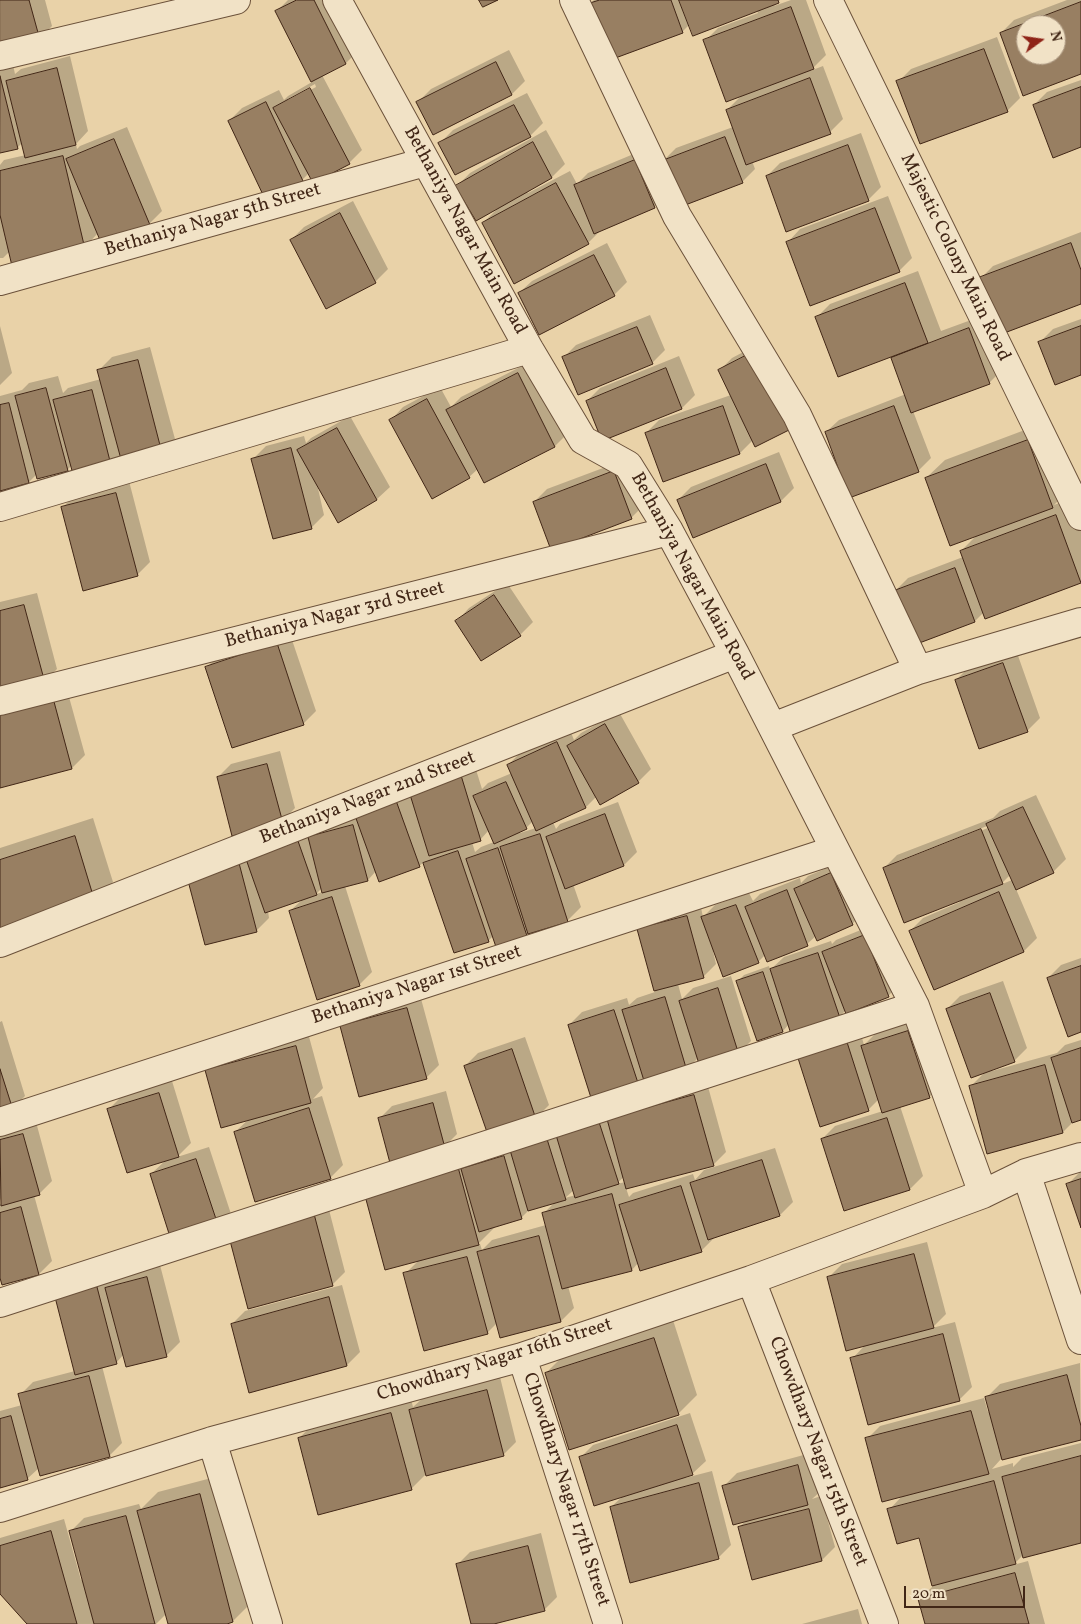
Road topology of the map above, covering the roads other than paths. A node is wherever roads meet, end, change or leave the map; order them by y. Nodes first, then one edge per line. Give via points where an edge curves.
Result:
1 (236, 0) edge
2 (337, 0) edge
3 (574, 0) edge
4 (828, 0) edge
5 (0, 56) edge
6 (425, 162) junction
7 (0, 281) edge
8 (529, 349) junction
9 (0, 507) edge
10 (1081, 516) edge
11 (670, 531) junction
12 (1081, 622) edge
13 (735, 654) junction
14 (918, 670) junction
15 (0, 701) edge
16 (773, 727) junction
17 (834, 850) junction
18 (0, 943) edge
19 (915, 1006) junction
20 (0, 1122) edge
21 (1081, 1157) edge
22 (1026, 1173) junction
23 (983, 1194) junction
24 (751, 1280) junction
25 (0, 1302) edge
26 (1081, 1340) edge
27 (522, 1356) junction
28 (212, 1441) junction
29 (0, 1508) edge
30 (268, 1624) edge
31 (608, 1624) edge
32 (884, 1624) edge

1 - 5 street
2 - 6 street, Bethaniya Nagar Main Road
3 - 14 street via 677,216 797,416
4 - 10 street, Majestic Colony Main Road
6 - 7 street, Bethaniya Nagar 5th Street
6 - 8 street, Bethaniya Nagar Main Road
8 - 9 street
8 - 11 street, Bethaniya Nagar Main Road via 584,440 628,465
11 - 13 street, Bethaniya Nagar Main Road
11 - 15 street, Bethaniya Nagar 3rd Street
12 - 14 street
13 - 16 street, Bethaniya Nagar Main Road
13 - 18 street, Bethaniya Nagar 2nd Street
14 - 16 street
16 - 17 street, Bethaniya Nagar Main Road
17 - 19 street, Bethaniya Nagar Main Road
17 - 20 street, Bethaniya Nagar 1st Street
19 - 23 street, Bethaniya Nagar Main Road
19 - 25 street
21 - 22 street, Chowdhary Nagar 16th Street
22 - 23 street, Chowdhary Nagar 16th Street
22 - 26 street
23 - 24 street, Chowdhary Nagar 16th Street
24 - 27 street, Chowdhary Nagar 16th Street
24 - 32 street, Chowdhary Nagar 15th Street
27 - 28 street, Chowdhary Nagar 16th Street
27 - 31 street, Chowdhary Nagar 17th Street
28 - 29 street, Chowdhary Nagar 16th Street
28 - 30 street

